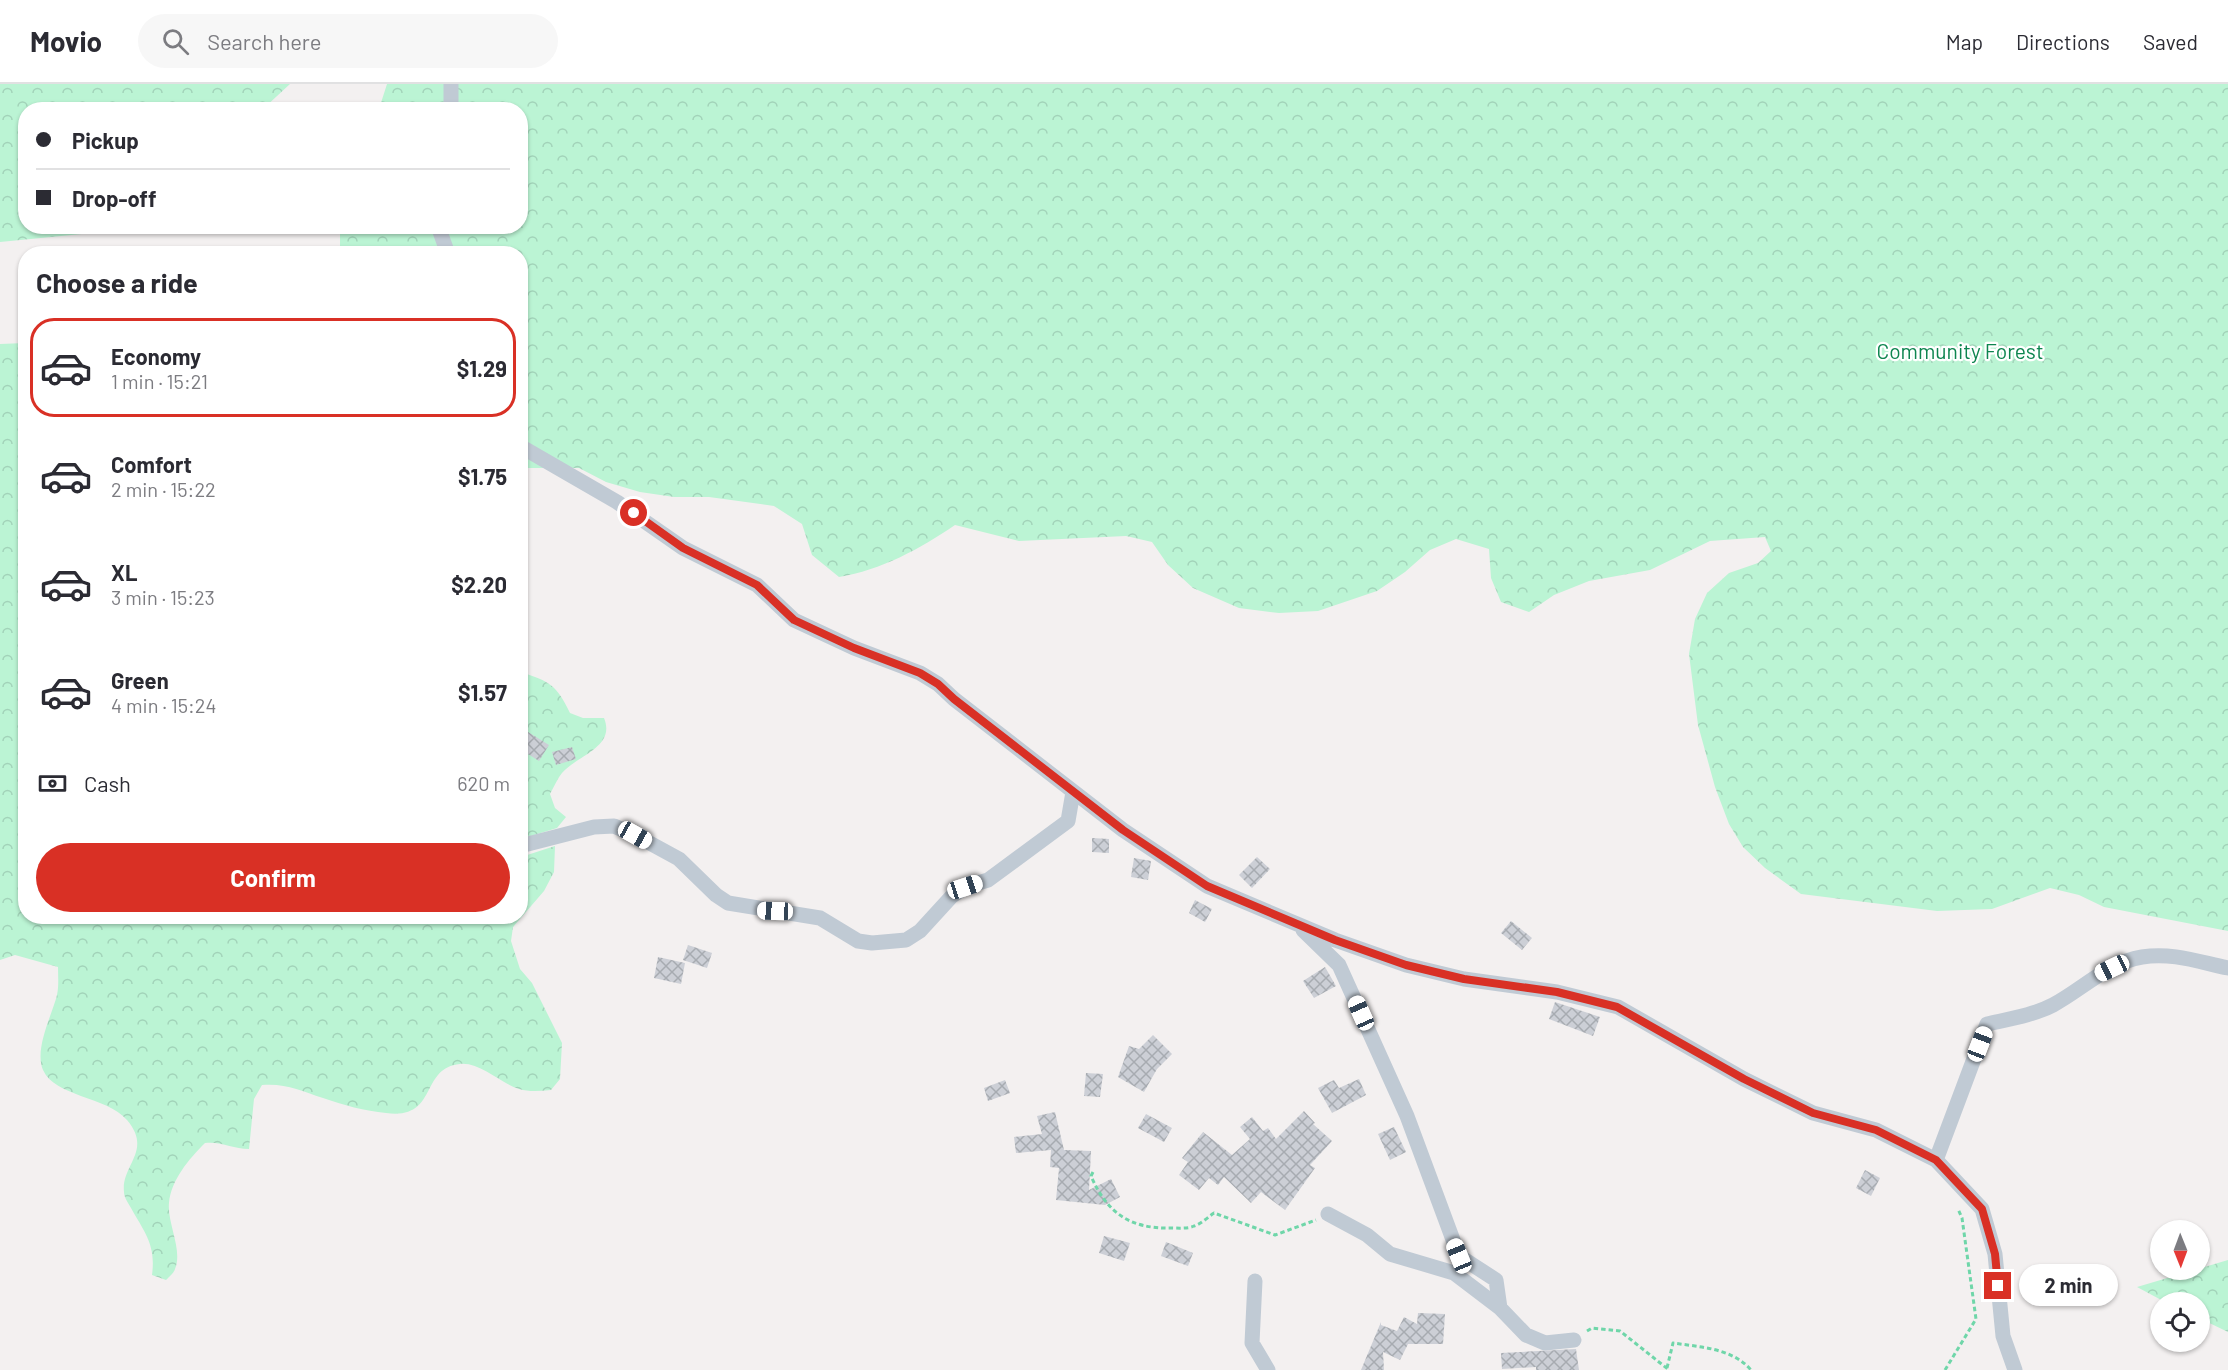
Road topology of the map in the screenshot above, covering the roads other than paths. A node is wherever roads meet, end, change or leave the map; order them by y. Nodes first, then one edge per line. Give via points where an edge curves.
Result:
1 (450, 84) edge
2 (451, 102) edge
3 (528, 451) edge
4 (1073, 792) junction
5 (528, 844) edge
6 (1293, 922) junction
7 (2228, 968) edge
8 (1936, 1160) junction
9 (1328, 1214) road end
10 (1256, 1281) dead end
11 (1500, 1308) junction
12 (1574, 1340) road end
13 (1268, 1370) edge
14 (2015, 1370) edge

1 - 2 street
3 - 4 street via 617,502 683,548 757,585 794,620 938,684
4 - 5 street via 1068,821 988,880 952,896 920,931 893,943 858,941 820,918 728,903 680,860 614,826 594,827
4 - 6 street via 1207,886
6 - 8 street via 1406,965 1617,1007 1813,1113 1876,1130
6 - 11 street via 1339,965 1407,1116 1459,1256 1496,1280
7 - 8 street via 2172,956 2135,959 2096,976 2054,1005 1987,1024
8 - 14 street via 1982,1209 1995,1254 2003,1336
9 - 11 street via 1367,1235 1390,1254 1454,1273
10 - 13 street via 1252,1343
11 - 12 street via 1526,1335 1545,1343

